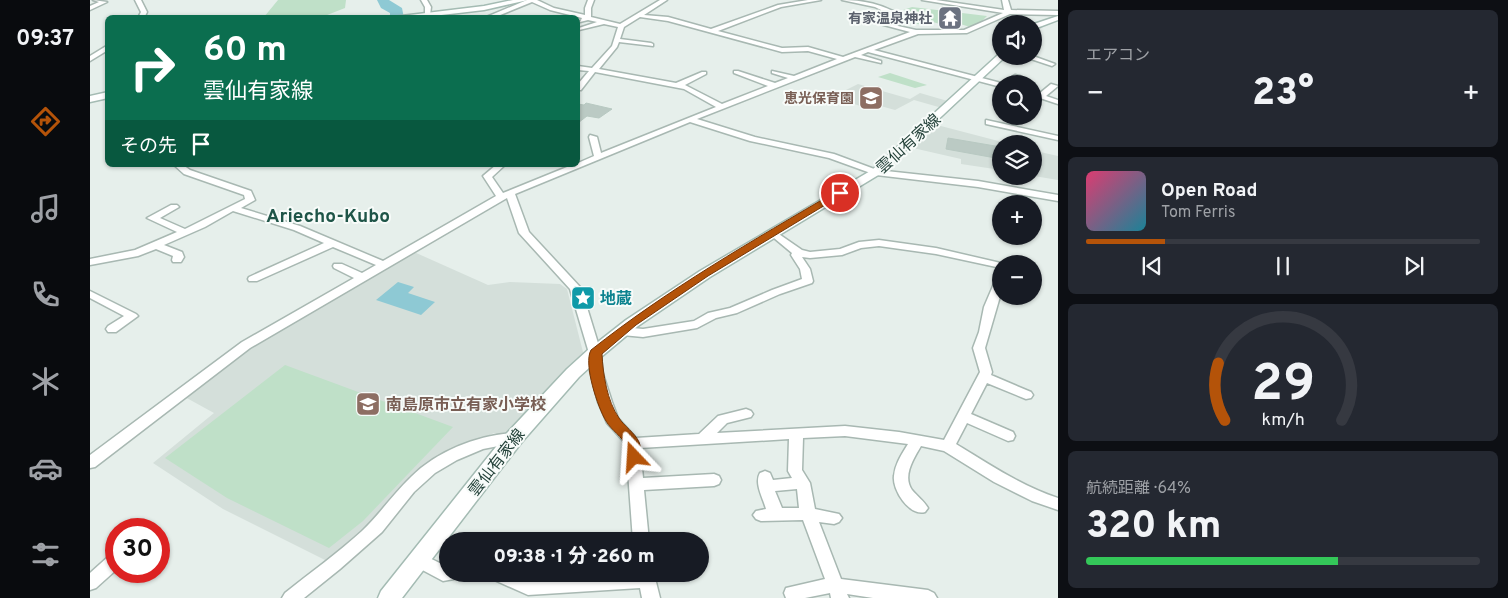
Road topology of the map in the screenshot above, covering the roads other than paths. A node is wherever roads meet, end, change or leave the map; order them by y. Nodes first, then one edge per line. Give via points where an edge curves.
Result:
1 (96, 0) edge
2 (138, 0) edge
3 (424, 0) edge
4 (524, 0) edge
5 (591, 0) edge
6 (664, 0) edge
7 (818, 0) edge
8 (845, 0) edge
9 (925, 0) edge
10 (1005, 0) edge
11 (534, 1) edge
12 (90, 8) edge
13 (671, 12) dead end
14 (1009, 12) junction
15 (1016, 12) junction
16 (1058, 13) edge
17 (428, 14) junction
18 (142, 15) edge
19 (415, 15) edge
20 (494, 15) edge
21 (576, 15) edge
22 (580, 16) edge
23 (642, 16) junction
24 (587, 18) junction
25 (661, 18) junction
26 (1056, 19) edge
27 (600, 20) junction
28 (631, 22) junction
29 (688, 23) junction
30 (640, 24) dead end
31 (1042, 24) edge
32 (580, 25) edge
33 (580, 26) edge
34 (623, 29) junction
35 (670, 29) dead end
36 (711, 31) junction
37 (916, 32) junction
38 (617, 38) junction
39 (651, 45) dead end
40 (105, 49) edge
41 (867, 50) junction
42 (854, 55) junction
43 (90, 59) edge
44 (843, 59) junction
45 (1042, 60) edge
46 (879, 62) dead end
47 (1055, 63) edge
48 (993, 65) edge
49 (580, 68) edge
50 (594, 70) junction
51 (647, 72) dead end
52 (736, 72) dead end
53 (774, 72) dead end
54 (704, 73) dead end
55 (640, 78) junction
56 (794, 78) junction
57 (978, 79) junction
58 (992, 82) edge
59 (580, 86) edge
60 (776, 86) junction
61 (1054, 86) dead end
62 (679, 89) junction
63 (1042, 92) edge
64 (105, 96) edge
65 (1042, 97) edge
66 (90, 98) edge
67 (1058, 102) edge
68 (722, 107) junction
69 (692, 120) junction
70 (989, 122) dead end
71 (593, 137) dead end
72 (1058, 138) edge
73 (773, 143) junction
74 (766, 150) dead end
75 (598, 156) junction
76 (580, 164) edge
77 (181, 167) edge
78 (498, 167) edge
79 (572, 167) edge
80 (876, 172) junction
81 (921, 178) junction
82 (924, 188) dead end
83 (505, 195) junction
84 (1058, 198) edge
85 (174, 207) dead end
86 (232, 208) junction
87 (184, 232) junction
88 (773, 233) junction
89 (331, 244) junction
90 (154, 245) junction
91 (799, 253) junction
92 (177, 260) dead end
93 (90, 262) edge
94 (992, 262) edge
95 (382, 264) junction
96 (338, 266) dead end
97 (360, 277) junction
98 (252, 279) dead end
99 (90, 294) edge
100 (992, 302) edge
101 (112, 329) dead end
102 (622, 331) junction
103 (595, 353) junction
104 (984, 377) junction
105 (1026, 395) dead end
106 (746, 414) dead end
107 (963, 416) junction
108 (796, 434) junction
109 (1008, 436) dead end
110 (514, 438) junction
111 (704, 439) junction
112 (918, 440) junction
113 (632, 443) junction
114 (948, 446) junction
115 (90, 463) edge
116 (714, 480) dead end
117 (803, 483) junction
118 (637, 485) junction
119 (1058, 504) edge
120 (920, 508) dead end
121 (808, 514) junction
122 (834, 518) dead end
123 (640, 532) edge
124 (420, 560) junction
125 (105, 570) edge
126 (439, 572) edge
127 (515, 582) edge
128 (634, 582) edge
129 (647, 582) edge
130 (90, 583) edge
131 (836, 592) edge
132 (792, 593) dead end
133 (291, 598) edge
134 (390, 598) edge
135 (651, 598) edge
136 (928, 598) edge

1 - 12 street via 104,2
2 - 18 street
3 - 17 street
4 - 17 main road
5 - 24 street
6 - 23 street
7 - 36 street via 780,6
8 - 37 street via 877,6 898,16 883,24
9 - 14 street
10 - 14 street
11 - 20 street
11 - 21 street
13 - 25 street
14 - 15 street
14 - 37 street via 965,32
15 - 16 street
15 - 26 street
17 - 19 main road
22 - 24 street
23 - 25 street
23 - 28 street
24 - 27 street
24 - 32 street
25 - 29 street
26 - 31 main road
27 - 33 street
27 - 34 street
28 - 30 street
28 - 34 street
29 - 35 street
29 - 36 street
34 - 38 street
36 - 44 street via 782,50 808,49
37 - 41 street
38 - 39 street
38 - 50 street via 615,46
40 - 43 street
41 - 42 street
41 - 57 street
42 - 44 street
42 - 46 street
44 - 56 street
45 - 47 street
48 - 57 main road, 雲仙有家線
49 - 50 street
50 - 55 street
50 - 59 street
51 - 55 street
52 - 60 street
53 - 56 street
54 - 62 street
55 - 62 street
56 - 60 street
57 - 58 street
57 - 80 main road, 雲仙有家線
60 - 68 street
61 - 63 street
62 - 68 street via 677,91 689,88
64 - 66 main road
65 - 67 street
68 - 69 street
69 - 73 street
69 - 75 street
70 - 72 street
71 - 75 street
73 - 74 street
73 - 80 street via 831,156
75 - 76 street
77 - 86 street via 248,193 250,200
78 - 83 street via 487,176
79 - 83 street
80 - 81 street
80 - 88 main road, 雲仙有家線
81 - 82 street
81 - 84 street
83 - 95 street
83 - 103 street via 524,233 575,288
85 - 87 street via 152,218
86 - 87 street
86 - 89 street via 297,228
87 - 90 street
88 - 91 street
88 - 102 main road, 雲仙有家線 via 704,274
89 - 95 street
89 - 98 street
90 - 92 street via 178,254
90 - 93 street via 138,252
91 - 94 street via 831,254 859,244 879,243
91 - 102 street via 796,255 805,269 808,282 733,311 712,315 697,324 643,333
95 - 97 street
96 - 97 street
97 - 115 street via 246,345
99 - 101 street via 132,316
100 - 104 street via 978,348 985,368
102 - 103 main road, 雲仙有家線
103 - 110 main road, 雲仙有家線
103 - 113 street via 604,402 612,420
104 - 105 street
104 - 107 street
106 - 111 street via 724,419
107 - 109 street
107 - 114 street
108 - 111 street
108 - 112 street via 845,431
108 - 117 street via 795,471
110 - 124 main road, 雲仙有家線
110 - 133 street via 502,437 479,444 435,465 411,486 376,528
111 - 113 street
112 - 114 street
112 - 120 street via 908,457 901,484
113 - 118 street
114 - 119 street via 999,478
116 - 118 street
117 - 121 street
117 - 121 street via 766,482 768,514
118 - 123 street
121 - 122 street
121 - 131 street
124 - 126 street
124 - 134 main road, 雲仙有家線
125 - 130 street
127 - 128 street via 528,588
129 - 135 street
131 - 132 street
131 - 136 street

